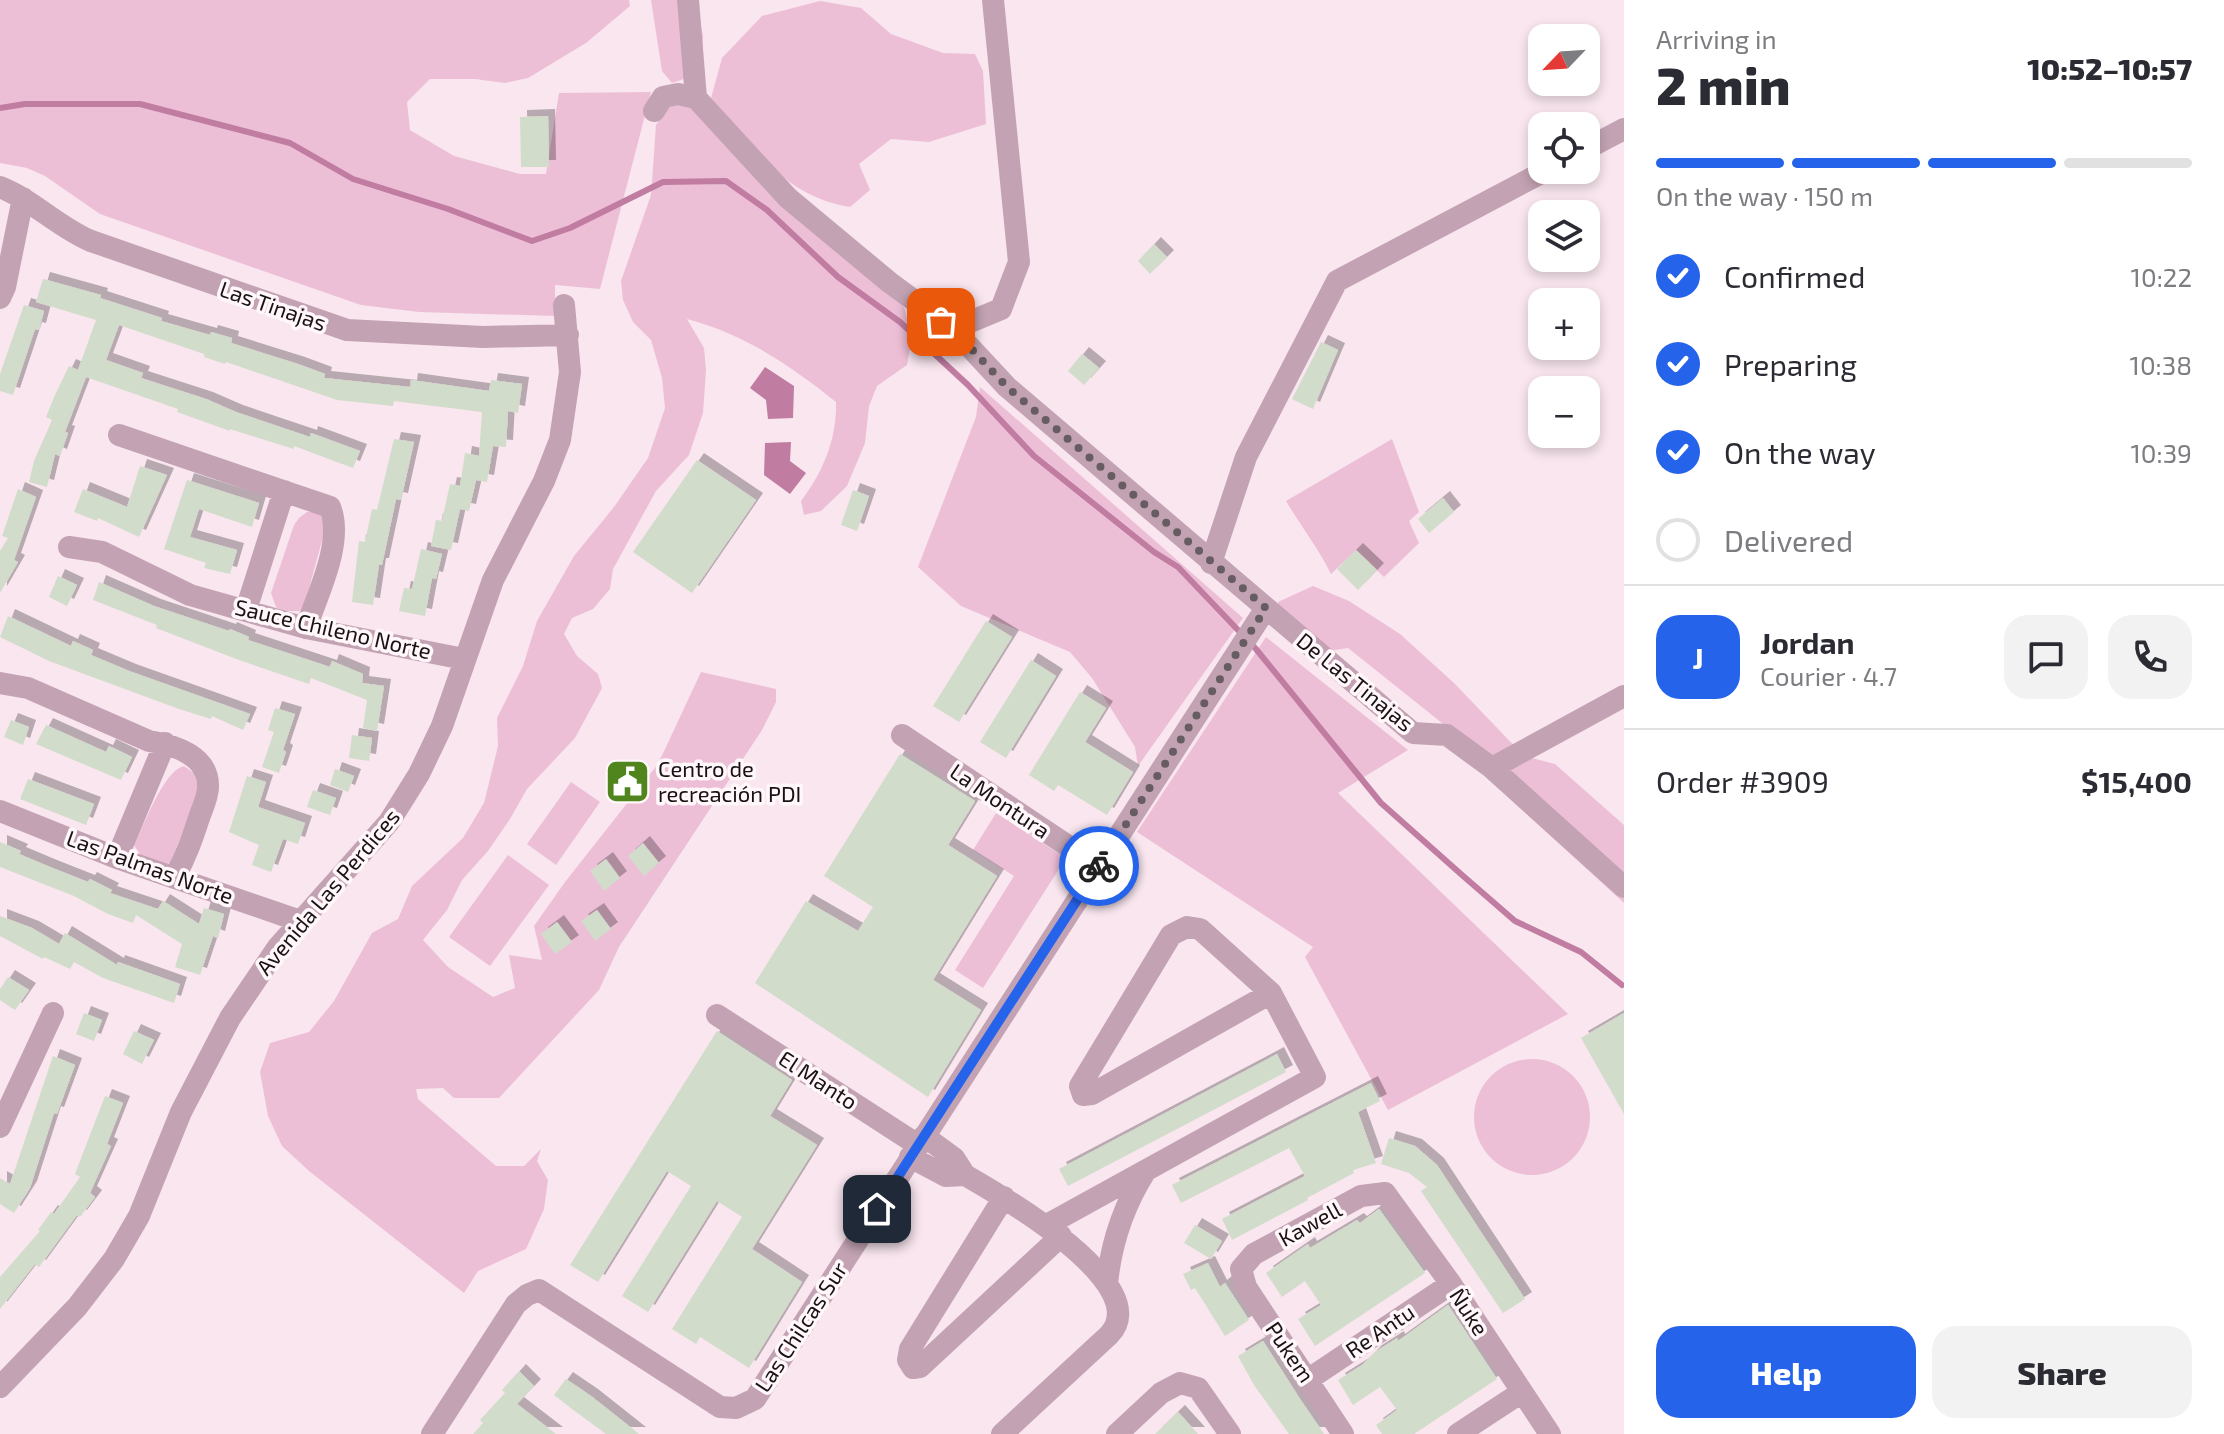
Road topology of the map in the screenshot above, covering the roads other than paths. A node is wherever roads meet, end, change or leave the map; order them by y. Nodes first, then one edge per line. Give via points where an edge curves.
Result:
1 (688, 0) edge
2 (993, 0) edge
3 (696, 98) junction
4 (654, 111) dead end
5 (1624, 129) edge
6 (1600, 142) edge
7 (1528, 180) edge
8 (0, 187) edge
9 (23, 198) junction
10 (0, 298) edge
11 (564, 305) dead end
12 (953, 329) junction
13 (568, 335) junction
14 (119, 435) dead end
15 (284, 491) junction
16 (69, 547) dead end
17 (1211, 563) junction
18 (1266, 608) junction
19 (246, 610) junction
20 (306, 628) junction
21 (464, 659) junction
22 (0, 683) edge
23 (1624, 696) edge
24 (902, 735) dead end
25 (165, 743) junction
26 (1492, 768) junction
27 (0, 811) edge
28 (117, 858) junction
29 (1098, 866) junction
30 (175, 876) junction
31 (1624, 887) edge
32 (300, 921) junction
33 (1271, 993) junction
34 (53, 1013) dead end
35 (717, 1015) dead end
36 (0, 1127) edge
37 (918, 1146) junction
38 (1146, 1169) junction
39 (1385, 1193) joint
40 (1004, 1197) junction
41 (1054, 1231) junction
42 (1241, 1269) joint
43 (1107, 1284) junction
44 (1451, 1284) junction
45 (1309, 1379) junction
46 (0, 1387) edge
47 (1522, 1392) junction
48 (432, 1434) edge
49 (1002, 1434) edge
50 (1117, 1434) edge
51 (1230, 1434) edge
52 (1343, 1434) edge
53 (1458, 1434) edge
54 (1550, 1434) edge

1 - 3 street
2 - 12 street via 1019,262 1001,309
3 - 4 street via 663,97
3 - 12 street, De Las Tinajas via 788,198
5 - 6 street
7 - 17 street via 1337,281 1246,457
8 - 9 street, Las Tinajas
9 - 10 street
9 - 13 street, Las Tinajas via 91,241 331,326 363,333
11 - 13 street, Avenida Las Perdices
12 - 17 street, De Las Tinajas via 1007,387
13 - 21 street, Avenida Las Perdices via 568,395 560,440 493,580
14 - 15 street
15 - 19 street
15 - 20 street via 330,507 335,521 334,542
16 - 19 street, Sauce Chileno Norte via 102,552 190,595
17 - 18 street, De Las Tinajas
18 - 26 street, De Las Tinajas via 1413,733 1447,735
18 - 29 street, Las Chilcas Sur
19 - 20 street, Sauce Chileno Norte
20 - 21 street, Sauce Chileno Norte
21 - 32 street, Avenida Las Perdices via 442,726 405,799
22 - 25 street via 28,688 149,741
23 - 26 street
24 - 29 street, La Montura
25 - 28 street
25 - 30 street via 193,755 205,768 208,789
26 - 31 street, De Las Tinajas
27 - 28 street, Las Palmas Norte
28 - 30 street, Las Palmas Norte
29 - 37 street, Las Chilcas Sur
30 - 32 street, Las Palmas Norte
32 - 46 street, Avenida Las Perdices via 213,1047 149,1195 114,1259 77,1307
33 - 33 street via 1092,1094 1083,1095 1080,1086 1171,935 1181,928 1200,929
33 - 38 street via 1315,1077
34 - 36 street
35 - 37 street, El Manto
37 - 40 street, El Manto via 946,1176 965,1175
37 - 48 street, Las Chilcas Sur via 750,1403 720,1407 539,1290 516,1304
38 - 41 street
38 - 43 street via 1117,1229
39 - 42 street, Kawell via 1361,1196 1254,1254
39 - 44 street, Ñuke
40 - 41 street, El Manto
40 - 41 street via 910,1349 913,1368 920,1367
41 - 43 street, El Manto
42 - 45 street, Pukem via 1246,1287
43 - 49 street via 1119,1315 1114,1330
44 - 45 street, Re Antu
44 - 47 street, Ñuke
45 - 52 street, Pukem
47 - 53 street
47 - 54 street, Ñuke
50 - 51 street via 1161,1393 1180,1383 1201,1391

